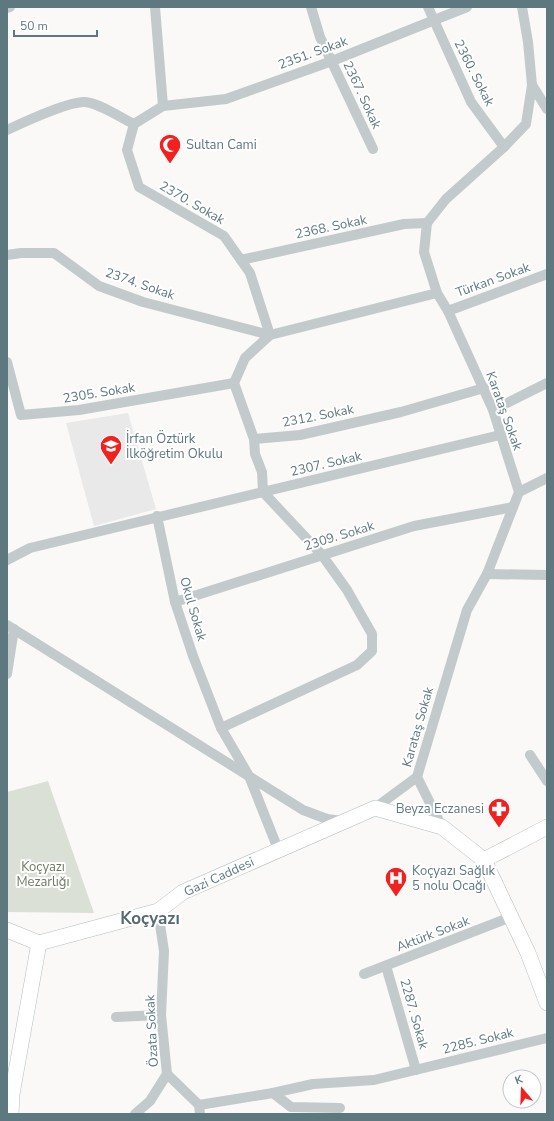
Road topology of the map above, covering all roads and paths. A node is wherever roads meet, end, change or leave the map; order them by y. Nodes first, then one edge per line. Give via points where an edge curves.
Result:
1 (10, 7) edge
2 (155, 7) edge
3 (311, 7) edge
4 (428, 7) edge
5 (466, 7) edge
6 (522, 7) edge
7 (7, 8) edge
8 (433, 20) junction
9 (332, 61) junction
10 (532, 85) junction
11 (163, 106) junction
12 (547, 109) edge
13 (134, 124) junction
14 (7, 130) edge
15 (504, 147) junction
16 (373, 150) dead end
17 (427, 223) junction
18 (7, 255) edge
19 (241, 260) junction
20 (547, 274) edge
21 (437, 293) junction
22 (448, 311) junction
23 (270, 335) junction
24 (7, 362) edge
25 (234, 383) junction
26 (547, 383) edge
27 (484, 388) junction
28 (493, 410) junction
29 (500, 435) junction
30 (254, 440) junction
31 (547, 478) edge
32 (263, 492) junction
33 (519, 492) junction
34 (513, 507) junction
35 (157, 516) junction
36 (322, 555) junction
37 (7, 560) edge
38 (487, 574) junction
39 (547, 575) edge
40 (175, 602) junction
41 (10, 627) edge
42 (7, 674) edge
43 (221, 728) junction
44 (530, 755) dead end
45 (249, 776) junction
46 (417, 777) junction
47 (547, 781) edge
48 (375, 808) junction
49 (344, 821) junction
50 (442, 827) junction
51 (547, 827) edge
52 (278, 849) junction
53 (484, 860) junction
54 (158, 911) junction
55 (511, 917) junction
56 (7, 930) edge
57 (39, 943) junction
58 (386, 966) junction
59 (364, 974) dead end
60 (547, 1003) edge
61 (161, 1015) junction
62 (116, 1017) dead end
63 (547, 1038) edge
64 (416, 1070) junction
65 (167, 1074) junction
66 (273, 1093) junction
67 (340, 1108) dead end
68 (199, 1110) edge
69 (11, 1114) edge
70 (135, 1114) edge

1 - 7 street
2 - 11 street
3 - 9 street, 2367. Sokak via 320,37
4 - 8 street, 2360. Sokak
5 - 8 street, 2351. Sokak
6 - 10 street
8 - 9 street, 2351. Sokak
8 - 15 street, 2360. Sokak via 471,102
9 - 11 street, 2351. Sokak via 226,99
9 - 16 street, 2367. Sokak
10 - 12 street
10 - 15 street via 526,124
11 - 13 street
13 - 14 street via 98,106 83,102
13 - 19 street, 2370. Sokak via 127,150 139,187 224,236
15 - 17 street via 446,199
17 - 19 street, 2368. Sokak via 404,224
17 - 21 street, Karataş Sokak via 424,252
18 - 23 street, 2374. Sokak via 54,252 99,286 143,302
19 - 23 street, 2370. Sokak via 250,273
20 - 22 street, Türkan Sokak
21 - 22 street, Karataş Sokak
21 - 23 street
22 - 27 street, Karataş Sokak
23 - 25 street via 245,358
24 - 25 street, 2305. Sokak via 21,415 79,410
25 - 30 street
26 - 28 street
27 - 28 street, Karataş Sokak
27 - 30 street, 2312. Sokak via 401,412 300,436
28 - 29 street, Karataş Sokak
29 - 32 street, 2307. Sokak
29 - 33 street, Karataş Sokak
30 - 32 street via 262,472
31 - 33 street
32 - 35 street, 2307. Sokak
32 - 36 street
33 - 34 street, Karataş Sokak
34 - 36 street, 2309. Sokak via 414,526
34 - 38 street, Karataş Sokak
35 - 37 street via 30,548
35 - 40 street, Okul Sokak
36 - 40 street, 2309. Sokak
36 - 43 street via 347,590 372,634 372,650 357,665
38 - 39 street
38 - 46 street, Karataş Sokak via 467,610
40 - 43 street, Okul Sokak
41 - 42 street
41 - 45 street
43 - 45 street, Okul Sokak
44 - 47 street
45 - 49 street via 303,810 327,819
45 - 52 street, Okul Sokak
46 - 48 street
46 - 50 street, Karataş Sokak
48 - 49 street, Gazi Caddesi
48 - 50 street
49 - 52 street, Gazi Caddesi
50 - 53 street
51 - 53 street
52 - 54 street, Gazi Caddesi via 182,892
53 - 55 street
54 - 57 street, Gazi Caddesi
54 - 61 street, Özata Sokak via 164,951
55 - 58 street, Aktürk Sokak
55 - 60 street
56 - 57 street
57 - 69 street via 12,1094
58 - 59 street, Aktürk Sokak
58 - 64 street, 2287. Sokak
61 - 62 street
61 - 65 street, Özata Sokak
63 - 64 street, 2285. Sokak
64 - 66 street, 2285. Sokak via 374,1080 313,1084
65 - 68 street, Özata Sokak
65 - 70 street via 150,1101
66 - 67 street via 291,1107
66 - 68 street

